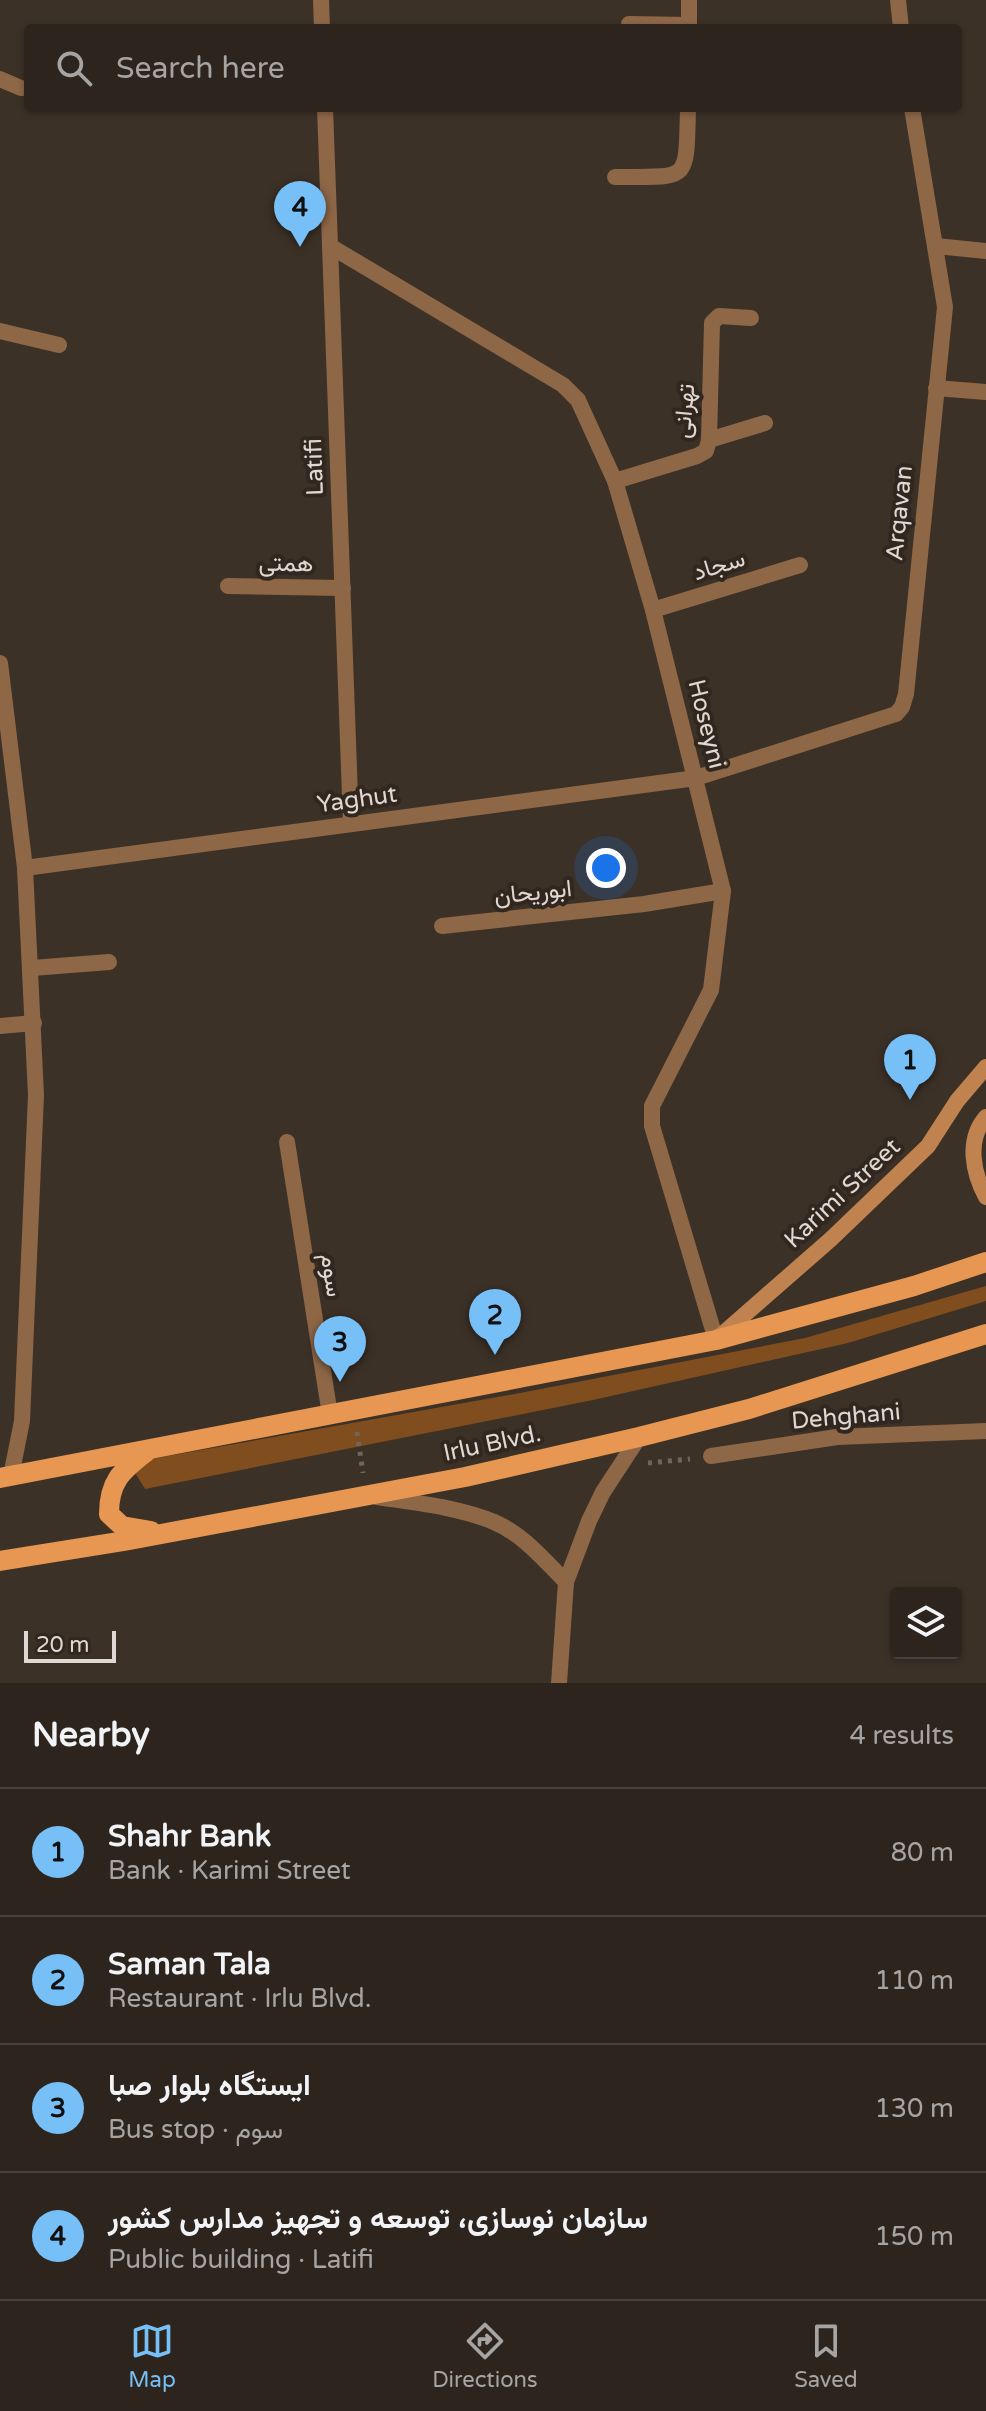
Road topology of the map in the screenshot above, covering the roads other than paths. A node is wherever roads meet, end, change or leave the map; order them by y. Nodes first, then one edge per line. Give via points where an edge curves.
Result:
1 (321, 0) edge
2 (689, 0) edge
3 (898, 0) edge
4 (322, 24) edge
5 (689, 24) edge
6 (901, 24) edge
7 (0, 79) edge
8 (21, 88) dead end
9 (325, 112) edge
10 (688, 112) edge
11 (913, 112) edge
12 (615, 177) dead end
13 (330, 246) junction
14 (936, 246) junction
15 (986, 251) edge
16 (751, 318) dead end
17 (0, 331) edge
18 (59, 345) dead end
19 (936, 388) junction
20 (986, 392) edge
21 (765, 423) dead end
22 (709, 440) junction
23 (615, 481) junction
24 (800, 565) dead end
25 (228, 586) dead end
26 (343, 588) junction
27 (653, 610) junction
28 (0, 663) edge
29 (696, 778) junction
30 (351, 824) junction
31 (25, 868) junction
32 (723, 891) junction
33 (442, 926) dead end
34 (109, 962) dead end
35 (32, 968) junction
36 (34, 1023) junction
37 (0, 1026) edge
38 (986, 1067) edge
39 (986, 1117) edge
40 (287, 1142) dead end
41 (986, 1197) edge
42 (986, 1262) edge
43 (986, 1334) edge
44 (716, 1340) junction
45 (330, 1415) junction
46 (986, 1431) edge
47 (639, 1437) junction
48 (153, 1448) junction
49 (711, 1456) road end
50 (6, 1477) edge
51 (367, 1496) junction
52 (173, 1532) junction
53 (0, 1561) edge
54 (566, 1582) junction
55 (559, 1683) edge

1 - 4 street
2 - 5 street
3 - 6 street
7 - 8 street
9 - 13 street, Latifi
10 - 12 street via 684,169 674,176
11 - 14 street, Arqavan
13 - 23 street, Hoseyni via 563,385 578,400
13 - 26 street, Latifi
14 - 15 street
14 - 19 street, Arqavan via 945,307
16 - 22 street, تهرانی via 719,316 712,323
17 - 18 street
19 - 20 street
19 - 29 street, Arqavan via 902,707 896,714
21 - 22 street
22 - 23 street, تهرانی via 706,451 697,456
23 - 27 street, Hoseyni
24 - 27 street, سجاد
25 - 26 street, همتی
26 - 30 street, Latifi
27 - 29 street, Hoseyni
28 - 31 street
29 - 30 street, Yaghut
29 - 32 street, Hoseyni
30 - 31 street, Yaghut
31 - 35 street
32 - 33 street, ابوریحان
32 - 44 street, Hoseyni via 711,990 652,1106 652,1126
34 - 35 street
35 - 36 street
36 - 37 street
36 - 50 street via 36,1095 22,1421
38 - 44 main road, Karimi Street via 928,1146
39 - 41 main road via 978,1127 973,1153
40 - 45 street, سوم
42 - 44 main road
43 - 47 main road, Irlu Blvd. via 749,1409
44 - 45 main road
45 - 48 main road
46 - 49 street, Dehghani via 837,1437
47 - 51 main road, Irlu Blvd.
47 - 54 street via 589,1521
48 - 50 main road
48 - 52 main road via 114,1483 109,1514 122,1526
51 - 52 main road, Irlu Blvd.
51 - 54 street via 446,1508 496,1523 530,1545
52 - 53 main road, Irlu Blvd.
54 - 55 street

